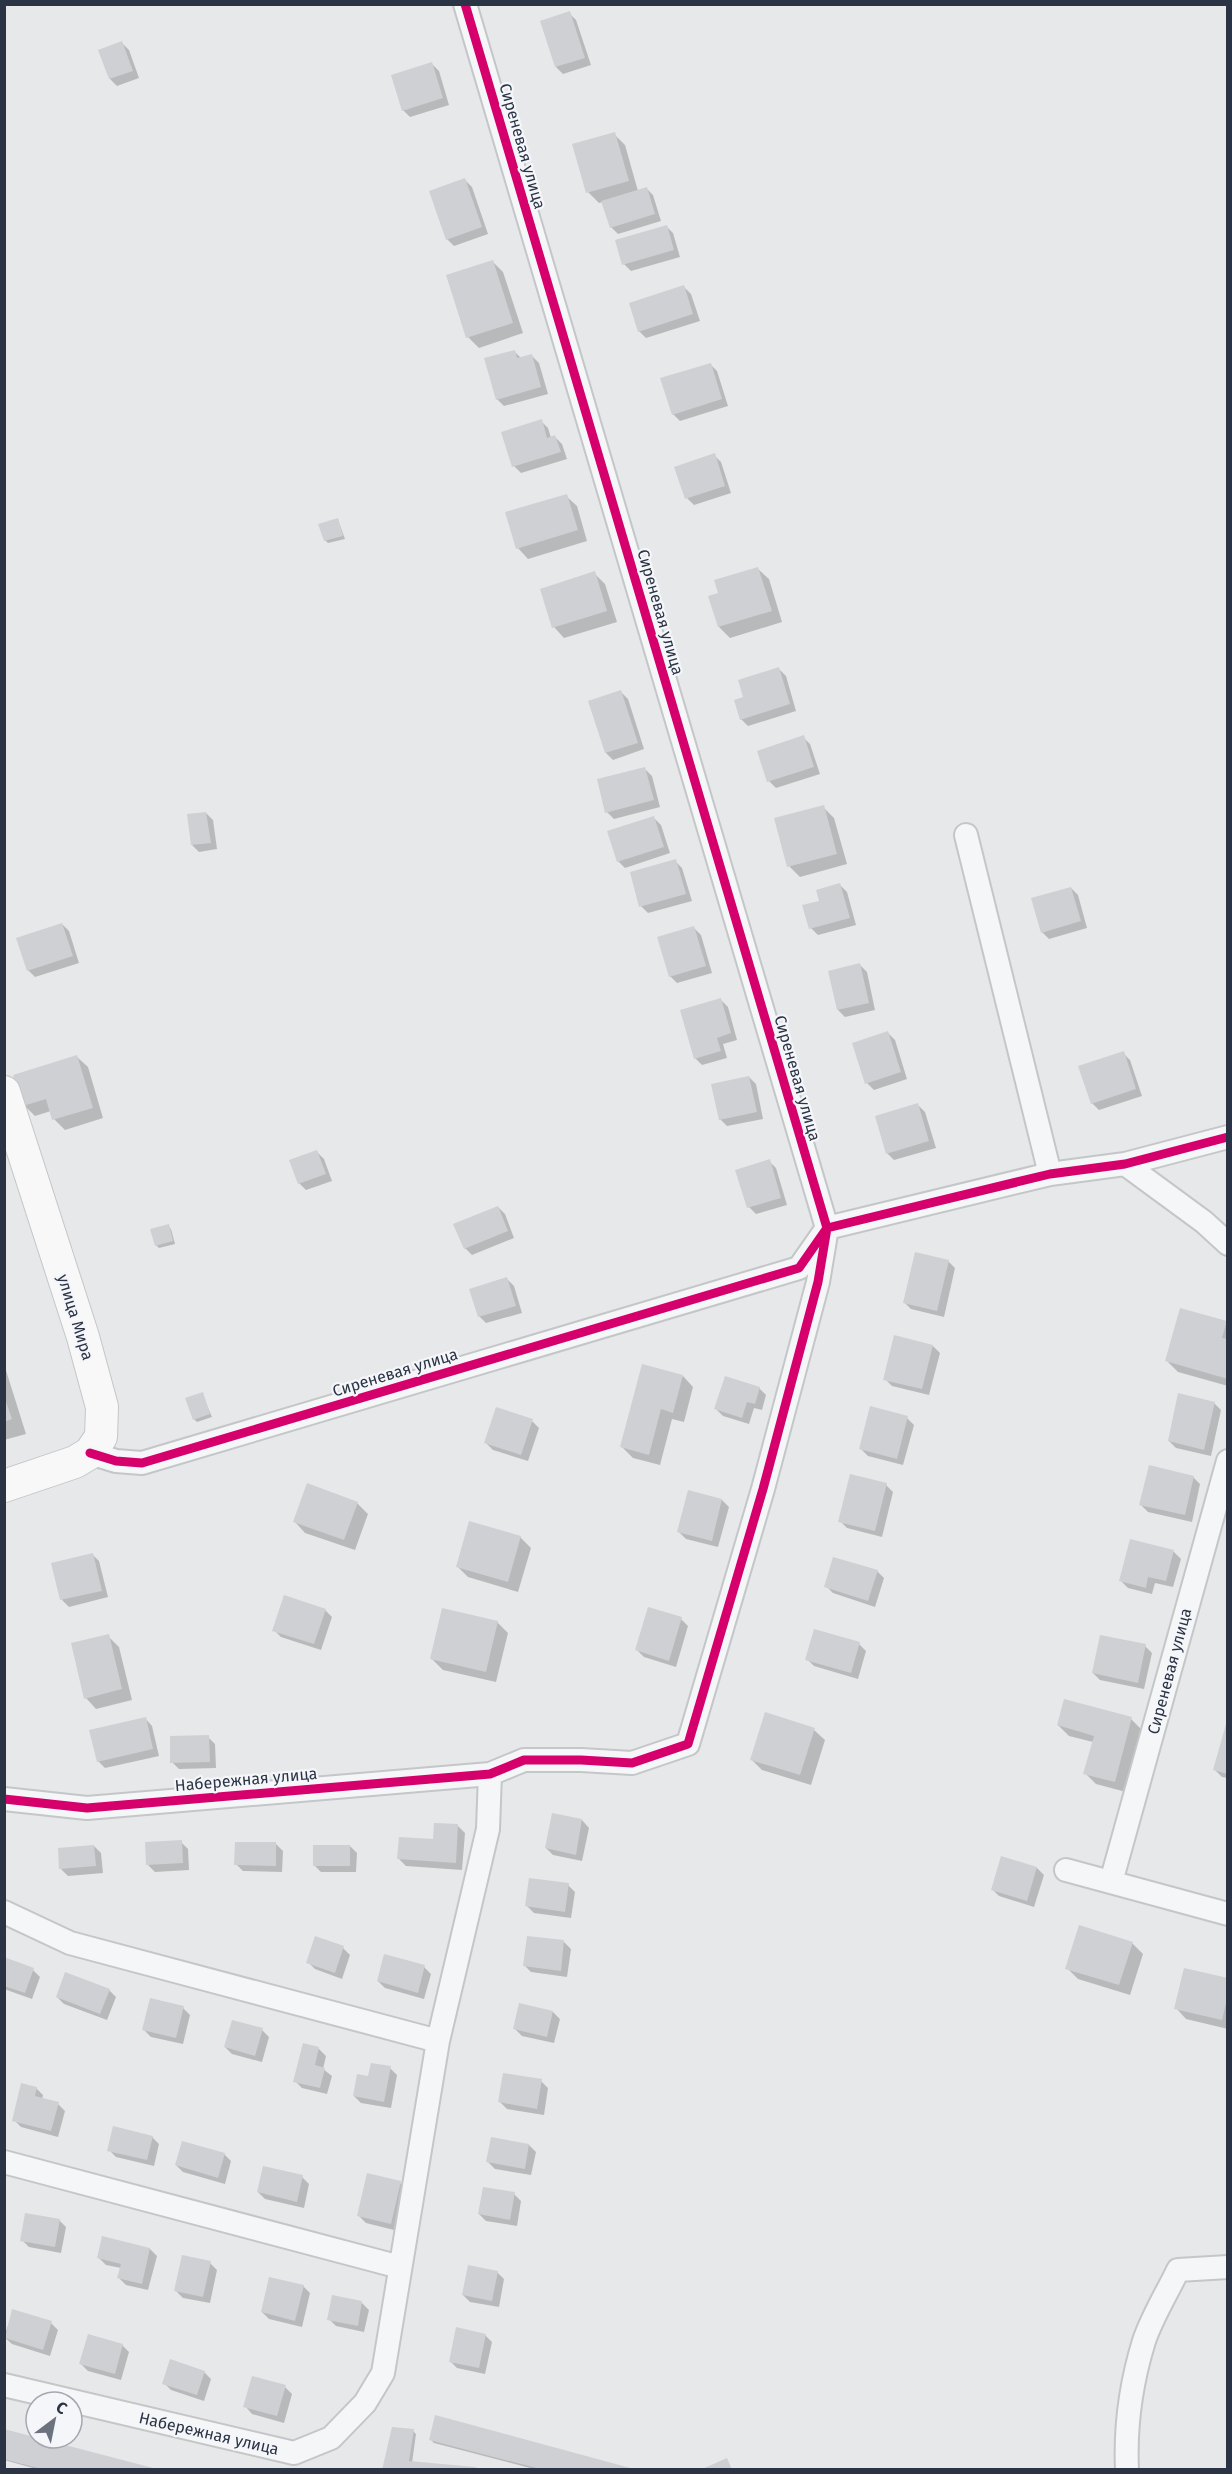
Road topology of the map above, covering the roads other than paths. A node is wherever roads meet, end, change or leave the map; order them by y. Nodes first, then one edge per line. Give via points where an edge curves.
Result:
1 (465, 4) edge
2 (966, 835) dead end
3 (4, 1092) edge
4 (1227, 1137) edge
5 (1125, 1164) junction
6 (1050, 1174) junction
7 (827, 1228) junction
8 (1227, 1244) edge
9 (90, 1453) junction
10 (1227, 1461) edge
11 (4, 1486) edge
12 (490, 1774) junction
13 (4, 1799) edge
14 (1066, 1870) dead end
15 (1111, 1882) junction
16 (4, 1912) edge
17 (1227, 1914) edge
18 (438, 2041) junction
19 (4, 2162) edge
20 (400, 2267) junction
21 (1227, 2267) edge
22 (4, 2385) edge
23 (1127, 2469) edge

1 - 7 street, Сиреневая улица
2 - 6 street
3 - 9 street, улица Мира via 102,1407 101,1437
4 - 5 street
5 - 6 street
5 - 8 street via 1204,1222
6 - 7 street
7 - 9 street, Сиреневая улица via 799,1268 142,1463
7 - 12 street, Сиреневая улица via 818,1282 764,1490 688,1744 632,1763 524,1760
9 - 11 street via 75,1462
10 - 15 street, Сиреневая улица
12 - 13 street, Набережная улица via 87,1808
12 - 18 street, Набережная улица via 488,1829
14 - 15 street
15 - 17 street
16 - 18 street via 69,1943
18 - 20 street, Набережная улица
19 - 20 street
20 - 22 street, Набережная улица via 383,2373 364,2403 331,2438 294,2453
21 - 23 street via 1178,2270 1144,2339 1134,2381 1126,2443

